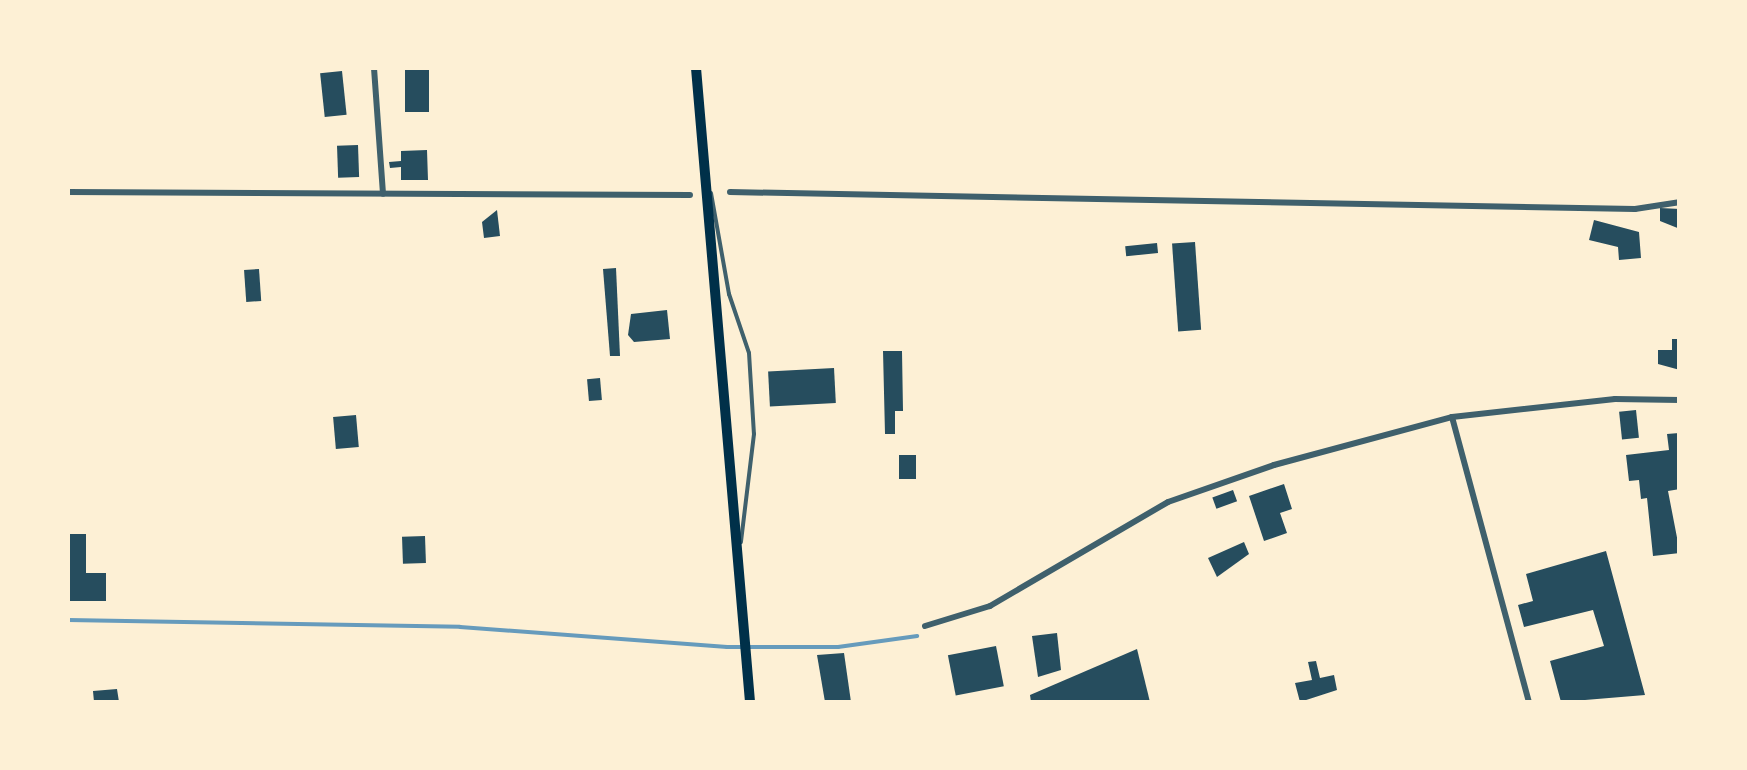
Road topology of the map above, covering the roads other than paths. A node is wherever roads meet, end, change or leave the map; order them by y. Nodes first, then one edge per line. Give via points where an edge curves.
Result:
1 (374, 68) edge
2 (696, 68) edge
3 (705, 174) junction
4 (68, 192) edge
5 (730, 192) dead end
6 (383, 194) junction
7 (690, 194) dead end
8 (1680, 202) edge
9 (1680, 400) edge
10 (1452, 417) junction
11 (738, 567) junction
12 (925, 626) dead end
13 (750, 702) edge
14 (1530, 702) edge

1 - 6 street
2 - 3 highway
3 - 11 highway
3 - 11 lane via 748,353 754,434
4 - 6 street
5 - 8 street via 1635,209
6 - 7 street
9 - 10 street via 1614,399
10 - 12 street via 1168,502 990,606
10 - 14 street
11 - 13 highway

